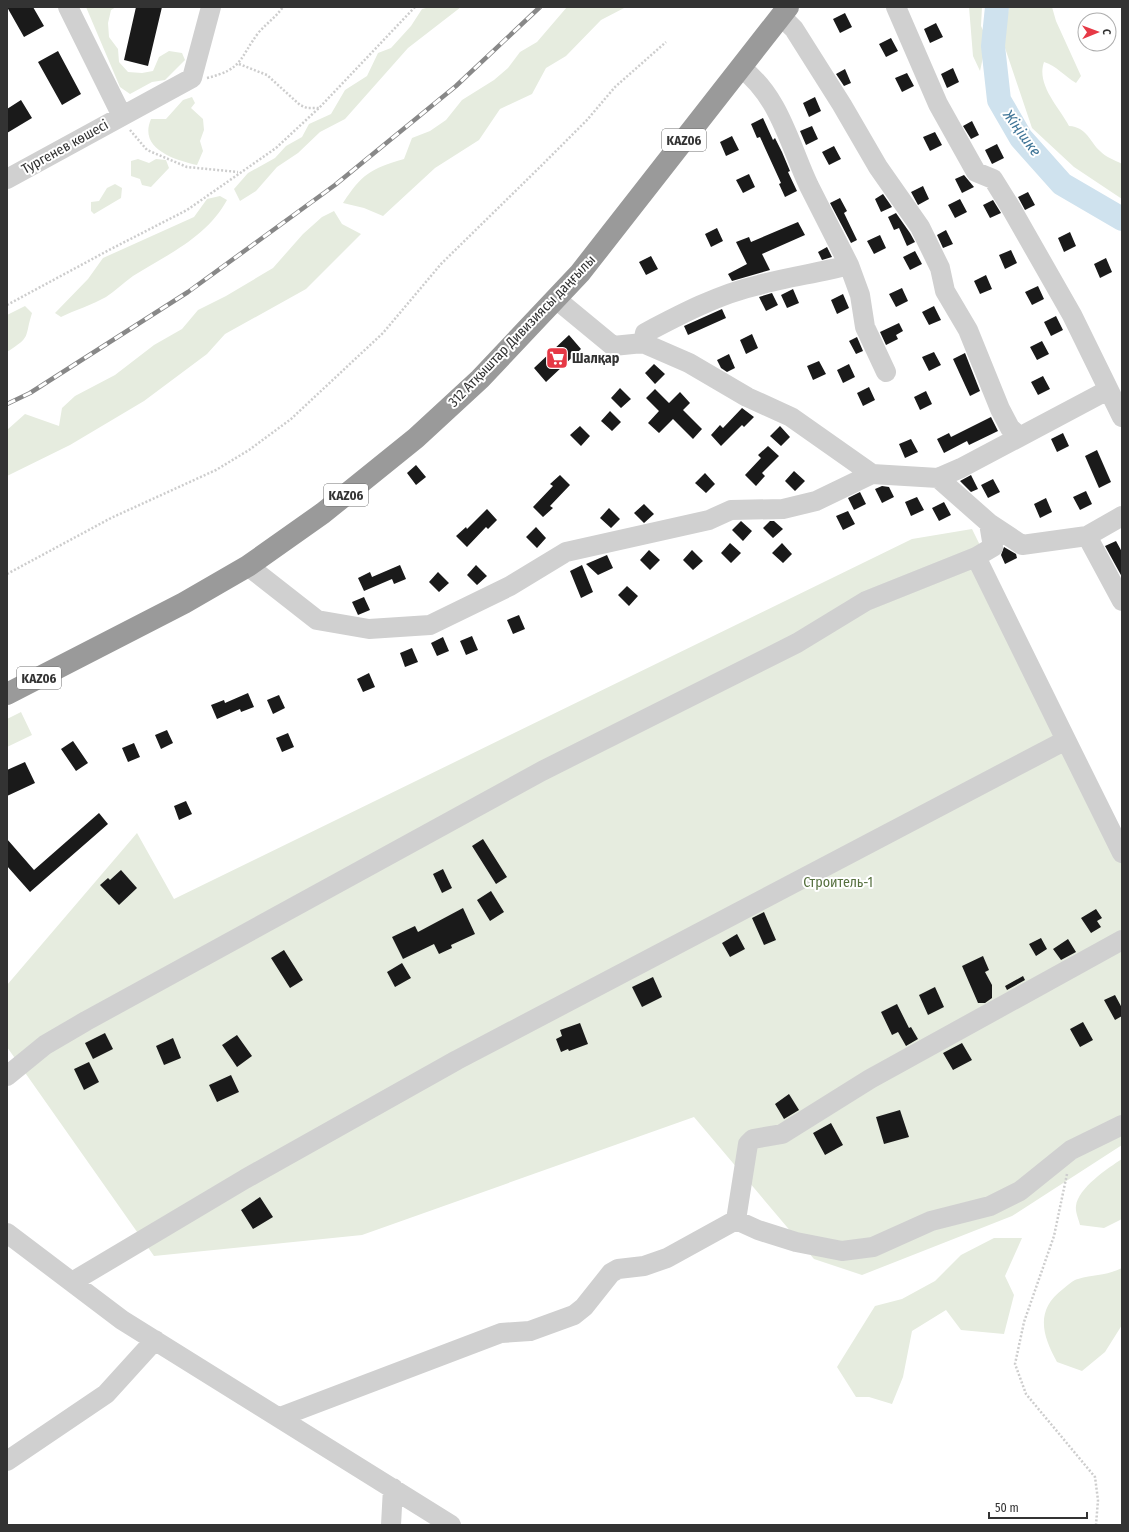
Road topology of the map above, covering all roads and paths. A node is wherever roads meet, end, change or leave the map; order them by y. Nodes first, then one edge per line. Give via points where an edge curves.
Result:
1 (68, 7) edge
2 (211, 7) edge
3 (283, 7) edge
4 (414, 7) edge
5 (896, 7) edge
6 (785, 11) edge
7 (666, 42) dead end
8 (239, 64) junction
9 (741, 68) junction
10 (192, 78) junction
11 (320, 108) junction
12 (122, 116) junction
13 (239, 172) junction
14 (7, 178) edge
15 (849, 265) junction
16 (556, 299) junction
17 (7, 305) edge
18 (643, 342) junction
19 (886, 372) dead end
20 (1108, 390) junction
21 (1122, 417) edge
22 (1020, 437) junction
23 (872, 474) junction
24 (938, 478) junction
25 (1122, 516) edge
26 (988, 523) junction
27 (1087, 536) junction
28 (976, 557) junction
29 (248, 566) junction
30 (7, 574) edge
31 (1122, 601) edge
32 (7, 694) edge
33 (1066, 740) junction
34 (1122, 853) edge
35 (1122, 940) edge
36 (7, 1076) edge
37 (1122, 1125) edge
38 (1071, 1150) junction
39 (736, 1220) junction
40 (7, 1233) edge
41 (72, 1282) junction
42 (155, 1340) junction
43 (280, 1417) junction
44 (7, 1461) edge
45 (393, 1488) junction
46 (391, 1525) edge
47 (451, 1525) edge
48 (1096, 1525) edge

1 - 12 street
2 - 10 street
3 - 8 path via 275,19 260,32
4 - 11 path
5 - 20 street via 938,104 976,172 993,179 1011,208 1072,316
6 - 9 highway, 312 Атқыштар Дивизиясы даңғылы / KАZ06
6 - 22 street via 878,167 920,228 940,268 945,291 968,330 1000,409 1010,428
7 - 30 path via 615,87 587,120 441,264 383,333 291,419 249,450 216,470 111,518
8 - 10 path via 221,75
8 - 11 path via 267,75 300,105 306,108
9 - 15 street via 768,95 808,185
9 - 16 highway, 312 Атқыштар Дивизиясы даңғылы / KАZ06 via 601,247
10 - 12 street, Тургенев көшесі
11 - 13 path via 276,148
12 - 13 path via 147,150 187,167
12 - 14 street, Тургенев көшесі
13 - 17 path via 187,210
15 - 18 street via 758,285 716,299 645,333
15 - 19 street via 860,296 865,328
16 - 18 street via 613,346
16 - 29 highway, 312 Атқыштар Дивизиясы даңғылы / KАZ06 via 480,379 405,448 323,513
18 - 23 street via 689,363 790,417
20 - 21 street
20 - 22 street
22 - 24 street
23 - 24 street
23 - 29 street via 816,501 783,509 731,510 710,520 566,552 510,586 430,625 369,629 317,620
24 - 26 street
25 - 27 street
26 - 27 street via 1022,545
26 - 28 street via 993,547
27 - 31 street
28 - 33 street
28 - 36 street via 866,601 797,643 542,771 86,1020 45,1045
29 - 32 highway, 312 Атқыштар Дивизиясы даңғылы / KАZ06 via 184,603
33 - 34 street
33 - 41 street via 456,1060 245,1179
35 - 39 street via 870,1079 782,1134 753,1139 748,1144
37 - 38 street
38 - 39 street via 1020,1191 990,1206 931,1221 873,1247 842,1252 796,1242
38 - 48 path via 1054,1236 1024,1322 1015,1364 1026,1394 1095,1477 1098,1500
39 - 43 street via 667,1258 611,1273 584,1307 574,1315 530,1331 501,1333
40 - 41 street
41 - 42 street via 122,1320
42 - 43 street
42 - 44 street via 106,1394
43 - 45 street
45 - 46 street
45 - 47 street

